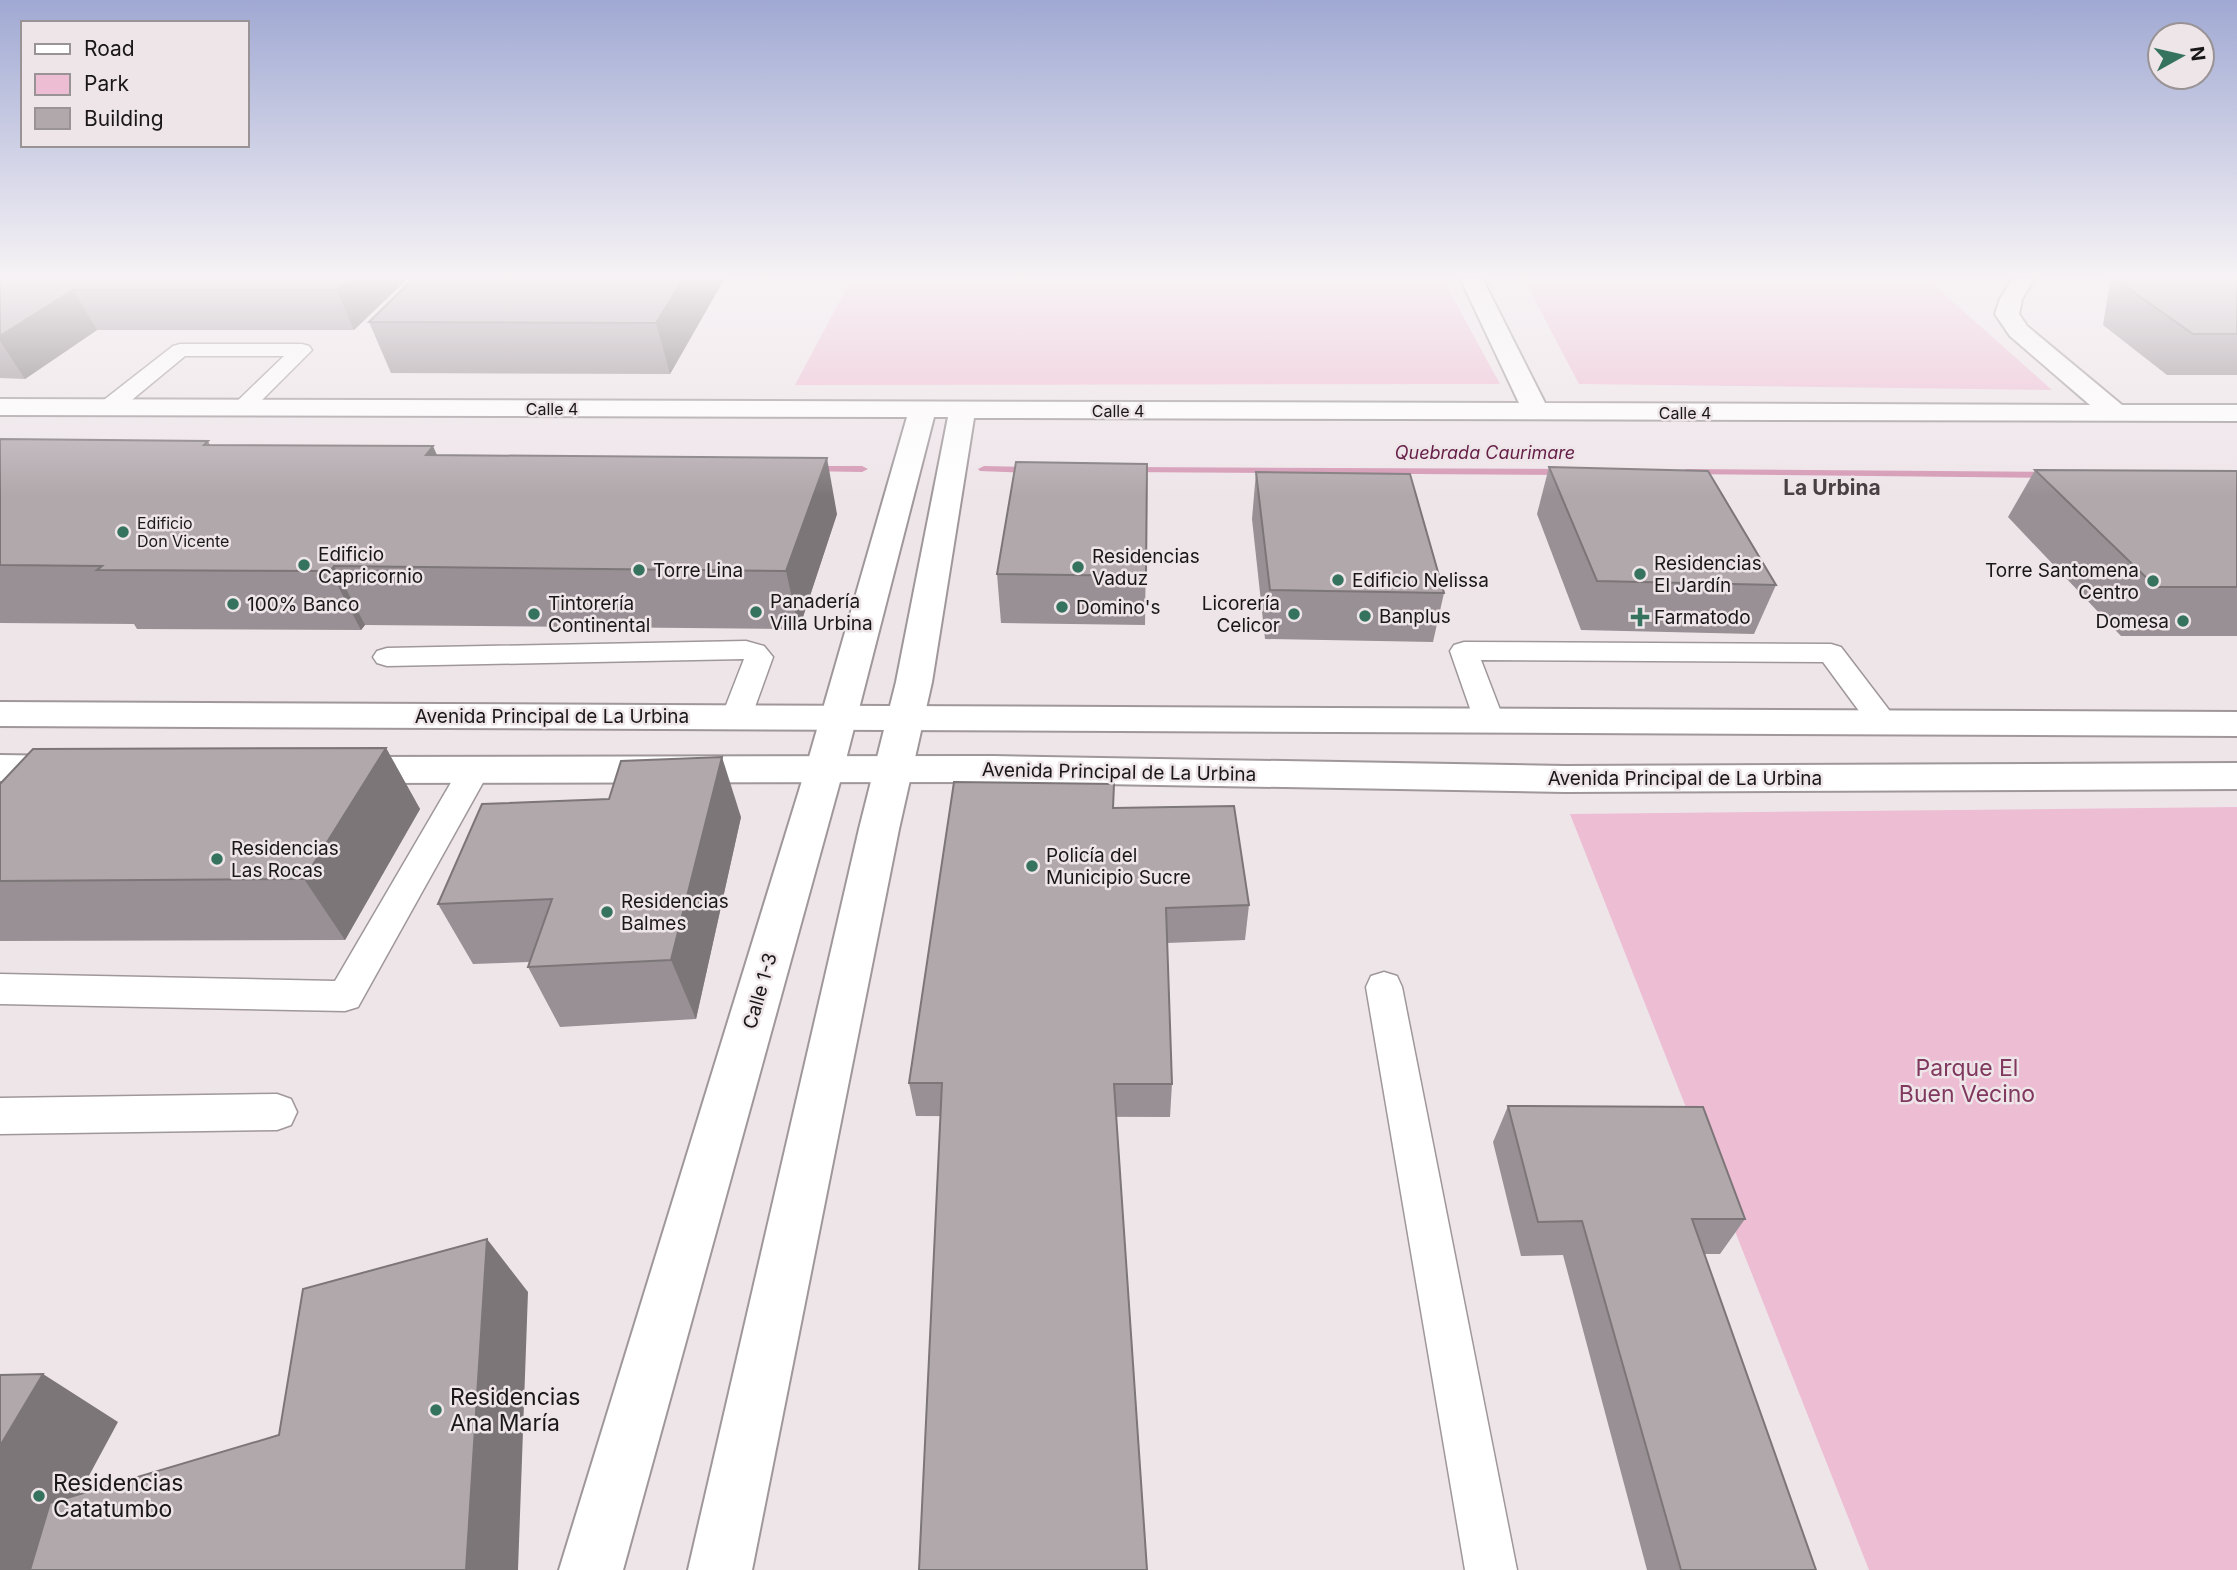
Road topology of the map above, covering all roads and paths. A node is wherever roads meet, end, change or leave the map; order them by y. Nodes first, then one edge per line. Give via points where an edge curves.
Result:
1 (1506, 349) edge
2 (2040, 349) edge
3 (0, 407) edge
4 (108, 408) junction
5 (242, 408) junction
6 (922, 411) junction
7 (962, 411) junction
8 (1536, 412) junction
9 (2116, 413) junction
10 (2237, 414) edge
11 (387, 657) dead end
12 (0, 713) edge
13 (736, 718) junction
14 (839, 718) junction
15 (906, 719) junction
16 (1489, 720) junction
17 (1884, 723) junction
18 (2237, 724) edge
19 (107, 769) edge
20 (314, 770) edge
21 (474, 770) junction
22 (893, 770) junction
23 (824, 771) junction
24 (2237, 776) edge
25 (8, 777) edge
26 (1384, 987) dead end
27 (0, 989) edge
28 (277, 1112) dead end
29 (0, 1116) edge
30 (591, 1570) edge
31 (720, 1570) edge
32 (1491, 1570) edge

1 - 8 street
2 - 9 street
3 - 4 street, Calle 4
4 - 5 street, Calle 4
4 - 5 lane via 180,350 303,350
5 - 6 street, Calle 4
6 - 7 street, Calle 4
6 - 14 street, Calle 1-3
7 - 8 street, Calle 4
7 - 15 street
8 - 9 street, Calle 4
9 - 10 street, Calle 4
11 - 13 lane via 746,650 759,657
12 - 13 street, Avenida Principal de La Urbina
13 - 14 street, Avenida Principal de La Urbina
14 - 15 street, Avenida Principal de La Urbina
14 - 23 street, Calle 1-3
15 - 16 street, Avenida Principal de La Urbina
15 - 22 street
16 - 17 street, Avenida Principal de La Urbina
16 - 17 lane via 1464,651 1831,653
17 - 18 street, Avenida Principal de La Urbina
19 - 25 street
20 - 21 street, Avenida Principal de La Urbina
21 - 23 street, Avenida Principal de La Urbina
21 - 27 lane via 345,996
22 - 23 street, Avenida Principal de La Urbina
22 - 24 street, Avenida Principal de La Urbina via 1565,779
22 - 31 street
23 - 30 street, Calle 1-3
26 - 32 lane
28 - 29 lane

